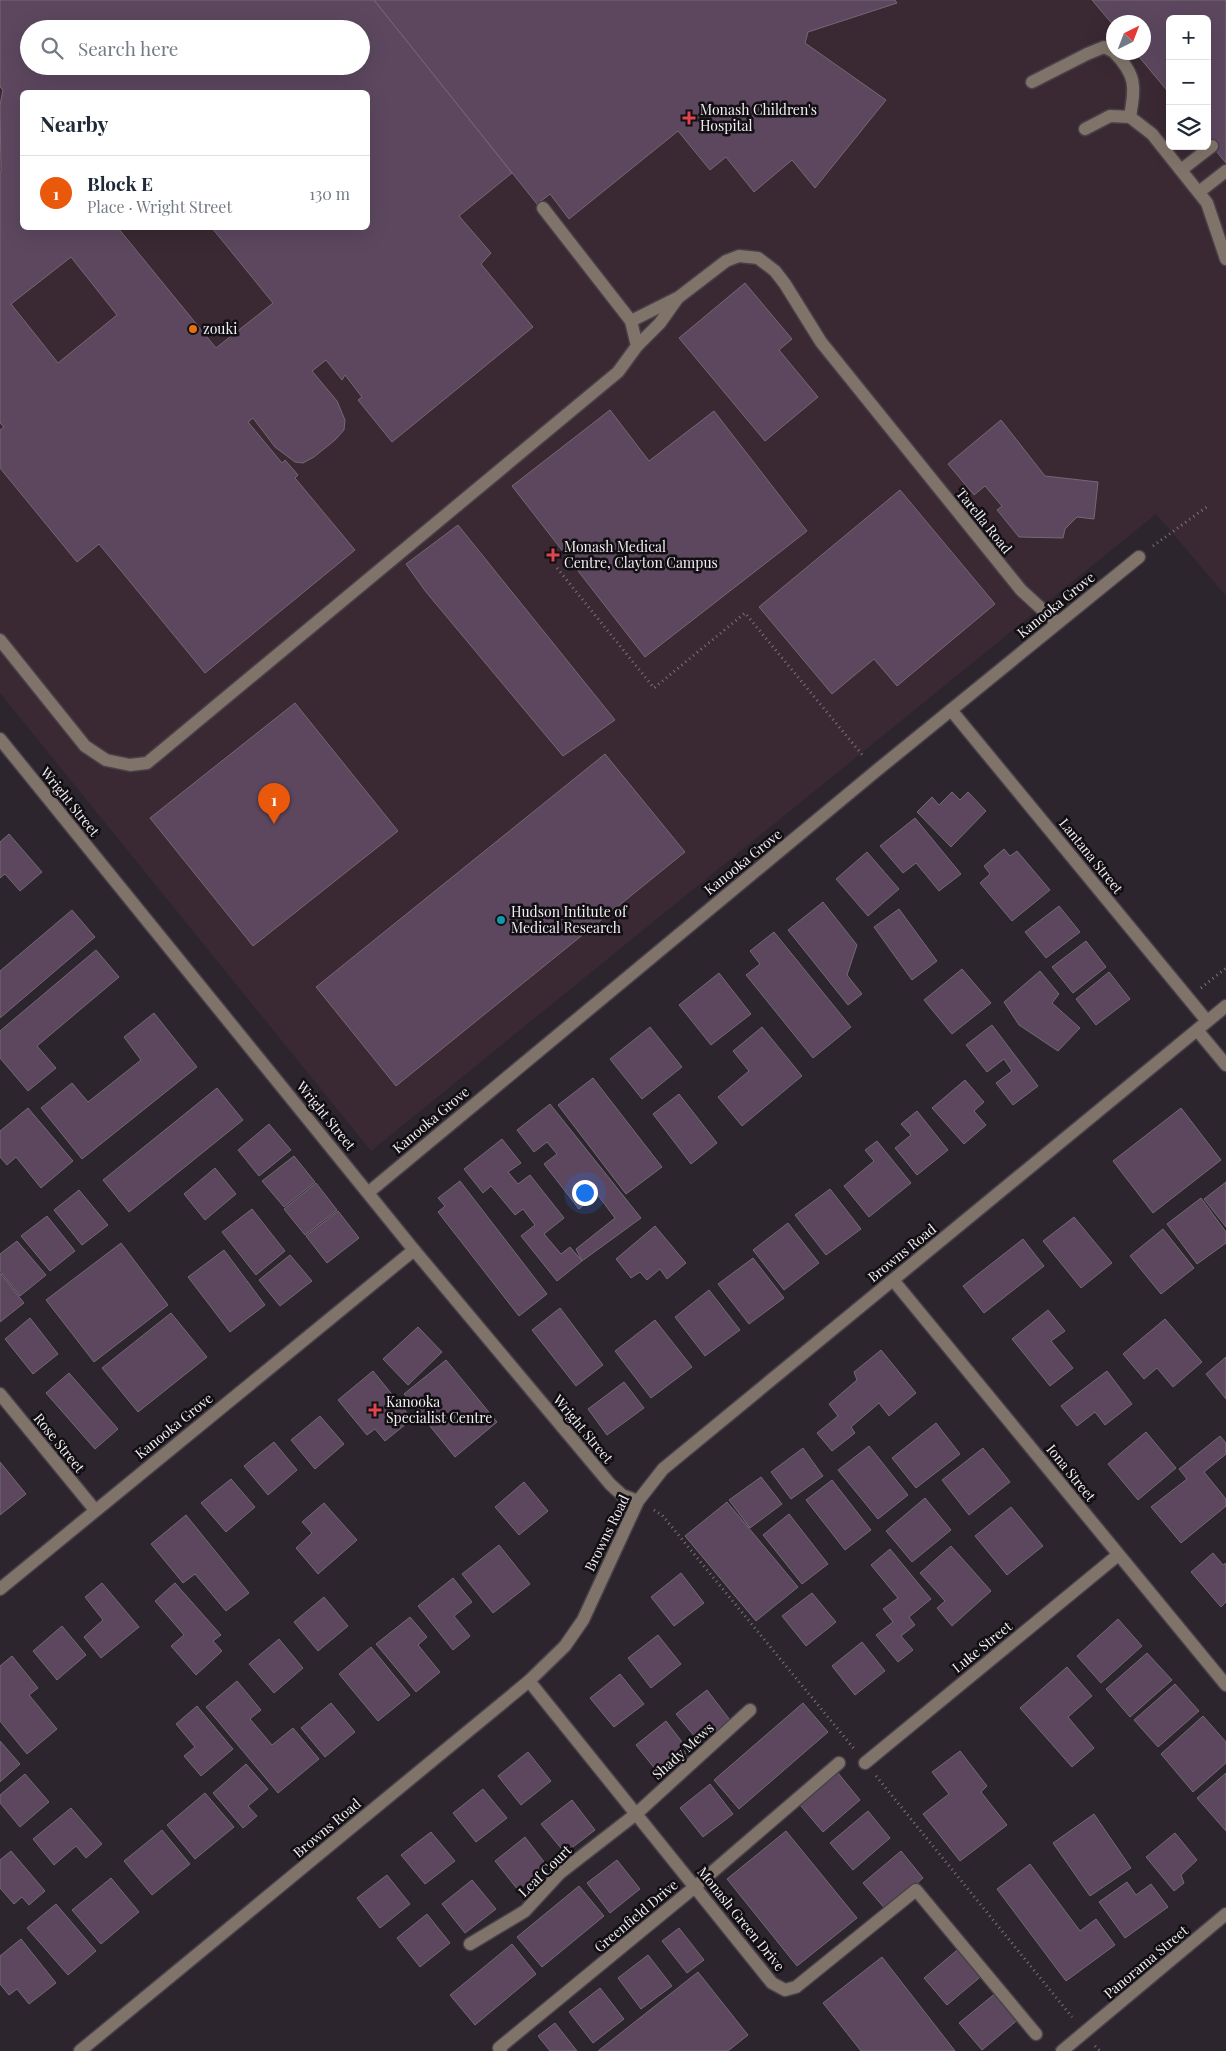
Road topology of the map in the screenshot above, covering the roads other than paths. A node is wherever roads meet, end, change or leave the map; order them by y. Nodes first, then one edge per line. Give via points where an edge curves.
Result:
1 (1106, 48) edge
2 (1120, 60) edge
3 (1032, 82) dead end
4 (1130, 117) junction
5 (1085, 129) dead end
6 (1212, 146) dead end
7 (1181, 170) junction
8 (1226, 171) edge
9 (1199, 192) junction
10 (544, 208) dead end
11 (1226, 258) edge
12 (679, 297) junction
13 (631, 321) junction
14 (637, 346) junction
15 (1139, 556) road end
16 (1057, 623) junction
17 (0, 640) edge
18 (952, 710) junction
19 (0, 739) edge
20 (1226, 1006) edge
21 (1207, 1022) junction
22 (1197, 1030) junction
23 (1226, 1065) edge
24 (368, 1192) junction
25 (414, 1250) junction
26 (893, 1280) junction
27 (0, 1394) edge
28 (638, 1501) junction
29 (95, 1510) junction
30 (1118, 1555) junction
31 (0, 1589) edge
32 (529, 1681) junction
33 (1226, 1685) edge
34 (750, 1710) dead end
35 (839, 1763) dead end
36 (865, 1763) dead end
37 (636, 1814) junction
38 (696, 1886) junction
39 (1226, 1914) edge
40 (470, 1944) dead end
41 (1036, 2034) dead end
42 (80, 2051) edge
43 (501, 2051) edge
44 (1062, 2051) edge

1 - 3 street
2 - 4 street via 1133,76
4 - 5 street via 1110,116
4 - 7 street via 1152,134
6 - 7 street
7 - 9 street
8 - 9 street
9 - 11 street via 1207,203
10 - 13 street
12 - 13 street
12 - 14 street
12 - 16 street, Tarella Road via 726,261 739,256 758,258 775,271 821,342 1021,590
13 - 14 street
14 - 17 street via 618,372 147,764 130,765 106,760 85,746
15 - 16 street, Kanooka Grove
16 - 18 street, Kanooka Grove
18 - 21 street, Lantana Street
18 - 24 street, Kanooka Grove
19 - 24 street, Wright Street
20 - 21 street, Browns Road
21 - 22 street, Browns Road
22 - 23 street
22 - 26 street, Browns Road
24 - 25 street, Wright Street
25 - 28 street, Wright Street via 610,1484 622,1495
25 - 29 street, Kanooka Grove
26 - 28 street, Browns Road via 663,1469
26 - 30 street, Iona Street
27 - 29 street, Rose Street
28 - 32 street, Browns Road via 583,1620 566,1646
29 - 31 street, Kanooka Grove
30 - 33 street, Iona Street
30 - 36 street, Luke Street
32 - 37 street, Monash Green Drive
32 - 42 street, Browns Road
34 - 37 street, Shady Mews
35 - 38 street, Greenfield Drive
37 - 38 street, Monash Green Drive
37 - 40 street, Leaf Court via 560,1873 525,1911
38 - 41 street, Monash Green Drive via 772,1982 785,1990 796,1987 916,1890
38 - 43 street, Greenfield Drive via 499,2048
39 - 44 street, Panorama Street

